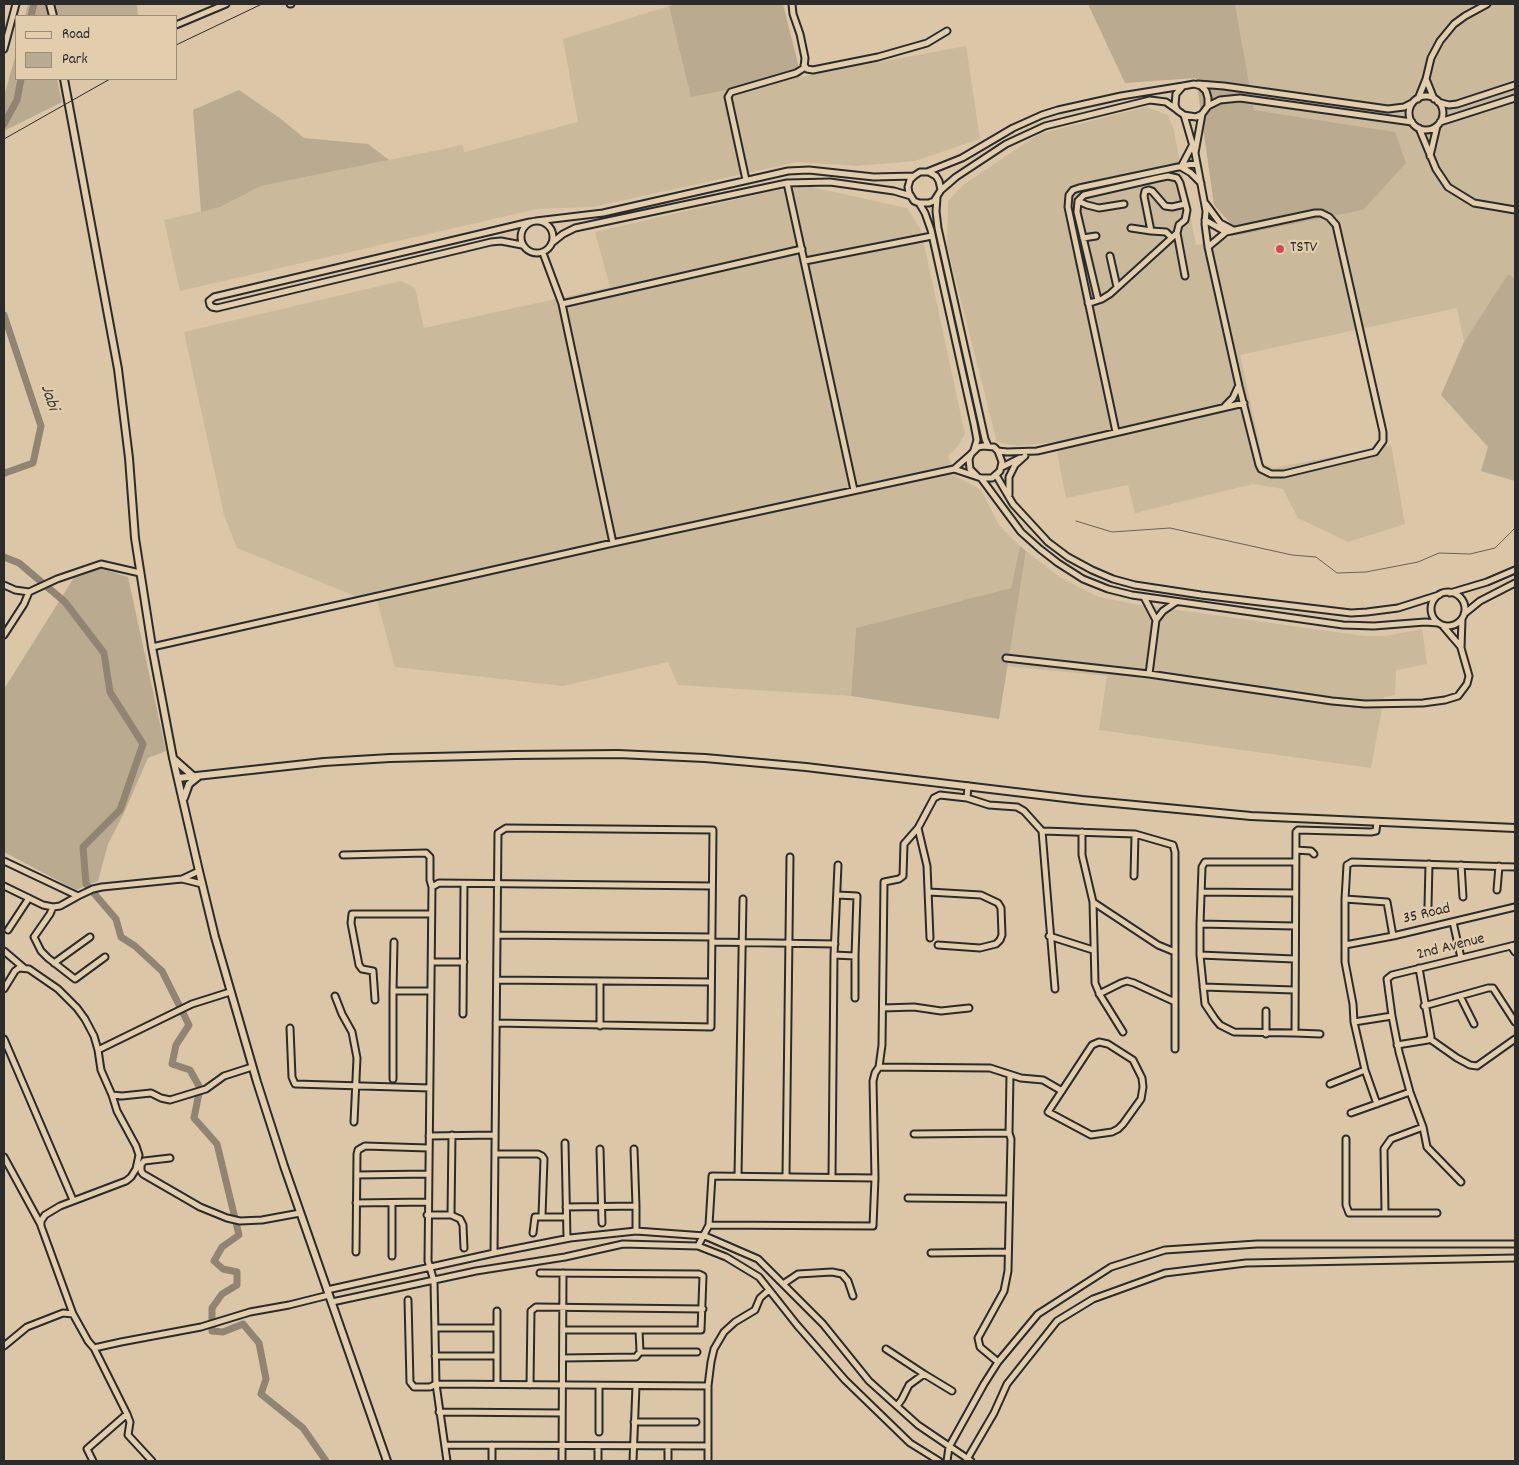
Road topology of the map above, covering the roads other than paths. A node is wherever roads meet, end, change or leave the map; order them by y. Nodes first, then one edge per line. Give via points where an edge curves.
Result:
1 (16, 4) edge
2 (226, 4) edge
3 (792, 4) edge
4 (1487, 4) edge
5 (178, 24) edge
6 (947, 32) dead end
7 (4, 49) edge
8 (804, 66) junction
9 (1426, 79) junction
10 (64, 80) edge
11 (1194, 84) junction
12 (1515, 85) edge
13 (1183, 86) junction
14 (1515, 98) edge
15 (1418, 99) junction
16 (1436, 100) junction
17 (1412, 103) junction
18 (1208, 106) junction
19 (1177, 110) junction
20 (1202, 114) junction
21 (1184, 116) junction
22 (1412, 122) junction
23 (1438, 124) junction
24 (1419, 128) junction
25 (1192, 146) junction
26 (1195, 154) junction
27 (1430, 156) junction
28 (1197, 163) junction
29 (1181, 167) junction
30 (927, 172) junction
31 (914, 176) junction
32 (746, 180) junction
33 (787, 183) junction
34 (1201, 184) junction
35 (941, 190) junction
36 (911, 196) junction
37 (938, 198) junction
38 (1204, 200) junction
39 (1078, 201) junction
40 (919, 203) junction
41 (1124, 204) dead end
42 (1185, 204) junction
43 (1515, 210) edge
44 (1205, 220) junction
45 (533, 222) junction
46 (1131, 228) dead end
47 (1234, 230) junction
48 (1152, 231) junction
49 (1226, 232) junction
50 (1177, 233) junction
51 (932, 236) junction
52 (1096, 236) dead end
53 (1171, 237) junction
54 (1083, 238) junction
55 (553, 242) junction
56 (522, 245) junction
57 (1208, 247) junction
58 (802, 249) junction
59 (543, 253) junction
60 (1110, 256) dead end
61 (805, 261) junction
62 (1186, 276) dead end
63 (1117, 287) junction
64 (1098, 300) junction
65 (1088, 303) junction
66 (562, 304) junction
67 (1239, 386) junction
68 (1244, 403) junction
69 (1224, 407) junction
70 (1116, 432) junction
71 (988, 446) junction
72 (998, 451) junction
73 (1037, 451) junction
74 (972, 452) junction
75 (1025, 456) junction
76 (1002, 467) junction
77 (954, 469) junction
78 (996, 475) junction
79 (979, 477) junction
80 (854, 490) junction
81 (1010, 498) junction
82 (613, 543) junction
83 (1515, 570) edge
84 (140, 573) junction
85 (1515, 583) edge
86 (4, 585) edge
87 (30, 591) junction
88 (1450, 593) junction
89 (1439, 595) junction
90 (1144, 597) junction
91 (1176, 602) junction
92 (1463, 617) junction
93 (1156, 620) junction
94 (1441, 624) junction
95 (4, 635) edge
96 (152, 647) junction
97 (1461, 648) junction
98 (1006, 658) dead end
99 (1149, 674) junction
100 (173, 758) junction
101 (196, 776) junction
102 (178, 778) junction
103 (968, 786) junction
104 (967, 798) junction
105 (183, 802) junction
106 (1377, 822) junction
107 (918, 828) junction
108 (1515, 828) edge
109 (1042, 831) junction
110 (1082, 832) junction
111 (1135, 834) junction
112 (1296, 850) junction
113 (1314, 854) dead end
114 (343, 855) dead end
115 (790, 857) dead end
116 (4, 861) edge
117 (1296, 862) junction
118 (1429, 864) junction
119 (1461, 865) junction
120 (838, 866) dead end
121 (1499, 866) junction
122 (1515, 867) edge
123 (199, 871) junction
124 (1134, 876) dead end
125 (182, 879) junction
126 (202, 884) junction
127 (464, 884) junction
128 (498, 885) junction
129 (4, 886) edge
130 (712, 886) junction
131 (432, 887) junction
132 (1497, 890) dead end
133 (929, 892) junction
134 (1202, 892) junction
135 (1295, 893) junction
136 (81, 895) junction
137 (837, 895) junction
138 (1463, 897) dead end
139 (29, 898) junction
140 (743, 898) dead end
141 (1345, 899) junction
142 (1093, 902) junction
143 (1428, 906) dead end
144 (53, 907) junction
145 (1515, 907) edge
146 (431, 914) junction
147 (1453, 922) junction
148 (1200, 924) junction
149 (1294, 926) junction
150 (8, 930) dead end
151 (498, 935) junction
152 (1049, 936) junction
153 (1393, 936) junction
154 (90, 937) dead end
155 (930, 938) dead end
156 (712, 939) junction
157 (394, 942) dead end
158 (742, 942) junction
159 (789, 943) junction
160 (834, 944) junction
161 (938, 945) dead end
162 (1345, 945) junction
163 (1513, 945) edge
164 (1093, 950) junction
165 (4, 951) edge
166 (1175, 952) junction
167 (1515, 952) edge
168 (834, 955) junction
169 (1200, 955) junction
170 (855, 956) junction
171 (105, 957) dead end
172 (1461, 958) junction
173 (1294, 959) junction
174 (432, 962) junction
175 (464, 962) junction
176 (54, 963) junction
177 (24, 968) junction
178 (1419, 968) junction
179 (497, 980) junction
180 (600, 981) junction
181 (711, 982) junction
182 (1203, 987) junction
183 (4, 989) edge
184 (1055, 989) dead end
185 (1294, 990) junction
186 (393, 991) junction
187 (431, 991) junction
188 (230, 992) junction
189 (1099, 994) junction
190 (335, 996) dead end
191 (1460, 996) junction
192 (855, 998) dead end
193 (375, 1000) dead end
194 (1175, 1002) junction
195 (1424, 1006) junction
196 (883, 1008) junction
197 (969, 1008) dead end
198 (1266, 1011) dead end
199 (463, 1014) dead end
200 (1392, 1016) junction
201 (1354, 1022) junction
202 (1515, 1022) edge
203 (496, 1023) junction
204 (1474, 1024) dead end
205 (600, 1026) junction
206 (290, 1028) dead end
207 (1123, 1032) dead end
208 (1295, 1033) junction
209 (1266, 1034) junction
210 (1320, 1034) dead end
211 (4, 1039) edge
212 (1430, 1039) junction
213 (1515, 1039) edge
214 (1397, 1045) junction
215 (1174, 1049) dead end
216 (98, 1050) junction
217 (252, 1067) junction
218 (879, 1067) junction
219 (1365, 1070) junction
220 (1010, 1076) junction
221 (393, 1079) dead end
222 (1330, 1084) dead end
223 (354, 1087) junction
224 (430, 1088) junction
225 (1062, 1091) junction
226 (1410, 1092) junction
227 (112, 1095) junction
228 (1377, 1104) junction
229 (1351, 1113) dead end
230 (354, 1122) dead end
231 (1423, 1127) junction
232 (914, 1134) dead end
233 (1010, 1134) junction
234 (495, 1135) junction
235 (429, 1136) junction
236 (452, 1136) junction
237 (1346, 1139) dead end
238 (565, 1143) dead end
239 (428, 1148) junction
240 (634, 1148) dead end
241 (600, 1149) dead end
242 (495, 1154) junction
243 (4, 1157) edge
244 (170, 1158) dead end
245 (428, 1174) junction
246 (356, 1175) junction
247 (738, 1176) junction
248 (786, 1176) junction
249 (832, 1177) junction
250 (876, 1178) junction
251 (1461, 1182) dead end
252 (908, 1198) dead end
253 (1009, 1199) junction
254 (73, 1200) junction
255 (427, 1202) junction
256 (356, 1203) junction
257 (392, 1203) junction
258 (602, 1206) junction
259 (636, 1206) junction
260 (566, 1207) junction
261 (300, 1213) junction
262 (1385, 1213) junction
263 (1437, 1213) dead end
264 (427, 1215) junction
265 (451, 1215) junction
266 (542, 1216) junction
267 (566, 1218) junction
268 (602, 1223) dead end
269 (708, 1225) junction
270 (41, 1226) junction
271 (636, 1232) junction
272 (534, 1233) dead end
273 (705, 1236) junction
274 (567, 1238) junction
275 (1515, 1244) edge
276 (698, 1246) junction
277 (464, 1248) dead end
278 (356, 1252) dead end
279 (494, 1252) junction
280 (1008, 1252) junction
281 (931, 1253) dead end
282 (392, 1256) dead end
283 (1515, 1258) edge
284 (431, 1267) junction
285 (540, 1273) dead end
286 (563, 1273) junction
287 (434, 1281) junction
288 (783, 1284) junction
289 (769, 1290) junction
290 (328, 1292) junction
291 (853, 1296) dead end
292 (408, 1300) dead end
293 (332, 1302) junction
294 (563, 1308) junction
295 (703, 1309) junction
296 (497, 1311) dead end
297 (73, 1314) junction
298 (435, 1328) junction
299 (497, 1328) junction
300 (563, 1330) junction
301 (639, 1330) junction
302 (4, 1346) edge
303 (94, 1348) junction
304 (886, 1348) dead end
305 (640, 1352) junction
306 (697, 1352) dead end
307 (435, 1356) junction
308 (497, 1356) junction
309 (563, 1358) junction
310 (998, 1362) junction
311 (924, 1374) junction
312 (436, 1384) junction
313 (497, 1384) junction
314 (530, 1385) junction
315 (563, 1386) junction
316 (599, 1386) junction
317 (636, 1386) junction
318 (708, 1386) junction
319 (952, 1391) dead end
320 (897, 1406) junction
321 (439, 1412) junction
322 (562, 1413) junction
323 (128, 1414) junction
324 (634, 1422) junction
325 (696, 1422) dead end
326 (599, 1432) dead end
327 (445, 1445) junction
328 (492, 1445) junction
329 (562, 1446) junction
330 (598, 1446) junction
331 (708, 1446) junction
332 (634, 1447) junction
333 (668, 1447) junction
334 (949, 1447) junction
335 (968, 1460) edge
336 (93, 1461) edge
337 (152, 1461) edge
338 (387, 1461) edge
339 (448, 1461) edge
340 (492, 1461) edge
341 (562, 1461) edge
342 (598, 1461) edge
343 (633, 1461) edge
344 (668, 1461) edge
345 (708, 1461) edge
346 (939, 1461) edge
347 (947, 1461) edge

1 - 7 street
2 - 5 street
3 - 8 street
4 - 9 street via 1446,32 1435,49
6 - 8 street via 927,42 878,57 813,70
8 - 32 street via 796,73 729,95
9 - 15 street
9 - 16 street
10 - 84 main road via 118,369
11 - 13 street
11 - 17 street via 1388,109
11 - 18 street via 1206,91
12 - 16 street via 1457,104
13 - 19 street via 1174,99
13 - 30 street via 1050,112 1013,128 962,158
14 - 23 street
15 - 16 street
15 - 17 street
16 - 23 street via 1442,112
17 - 22 street via 1409,113
18 - 20 street
18 - 22 street via 1220,100 1240,98
19 - 21 street
19 - 35 street via 1166,102 1150,100 1044,126 1006,144
20 - 21 street
20 - 26 street
21 - 25 street
22 - 24 street
23 - 24 street via 1428,130
23 - 27 street
24 - 27 street
25 - 26 street
25 - 29 street
26 - 28 street
27 - 43 street via 1441,178 1458,195 1474,203
28 - 29 street
28 - 34 street
29 - 34 street
29 - 65 street via 1079,188 1069,195 1068,207
30 - 31 street
30 - 35 street via 940,181
31 - 32 street via 874,177 809,170
31 - 36 street via 908,188
32 - 45 street via 603,213
33 - 36 street via 830,182
33 - 55 street via 575,228
33 - 58 street
34 - 38 street
35 - 37 street
36 - 40 street
37 - 40 street via 929,203
37 - 71 street via 938,228
38 - 44 street
38 - 47 street via 1215,219
39 - 41 street via 1099,208
39 - 42 street via 1084,195 1168,176 1177,178
39 - 54 street
40 - 51 street
42 - 48 street via 1165,206 1152,191 1145,191
42 - 50 street via 1185,220
44 - 49 street
44 - 57 street
45 - 55 street via 542,222 552,230
45 - 56 street via 526,225 521,235
45 - 56 street via 214,297 209,301 212,307 217,308 491,242
46 - 48 street
47 - 49 street
47 - 68 street via 1315,213 1330,217 1336,224 1383,441 1380,448 1369,455 1271,474 1258,465
48 - 53 street via 1166,232
49 - 57 street
50 - 53 street
50 - 62 street
51 - 61 street
51 - 74 street via 977,440
52 - 54 street
53 - 63 street
54 - 64 street
55 - 59 street
56 - 59 street via 533,254
57 - 67 street
58 - 61 street
58 - 66 street
59 - 66 street
60 - 63 street
61 - 80 street
63 - 64 street
64 - 65 street
65 - 70 street
66 - 82 street
67 - 68 street
67 - 69 street via 1234,398
68 - 69 street
69 - 70 street
70 - 73 street
71 - 72 street
71 - 74 street
72 - 73 street
72 - 76 street
73 - 75 street
74 - 77 street
74 - 79 street via 970,469
75 - 76 street
75 - 81 street via 1009,477
76 - 78 street
77 - 79 street
77 - 80 street
78 - 79 street via 992,478
78 - 81 street
79 - 90 street via 1022,532 1058,563 1108,589
80 - 82 street
81 - 89 street via 1048,542 1068,556 1092,570 1135,585 1350,613 1398,608
82 - 96 street
83 - 88 street
84 - 87 street via 101,564
84 - 96 main road
85 - 92 street via 1480,601
86 - 87 street
87 - 95 street
88 - 89 street
88 - 92 street via 1460,598 1465,609
89 - 94 street via 1431,609 1434,620
90 - 91 street
90 - 93 street
91 - 93 street
91 - 94 street via 1343,625
92 - 94 street via 1454,625
92 - 97 street
93 - 99 street
94 - 97 street
96 - 100 main road
97 - 99 street via 1469,676 1467,684 1458,696 1423,703 1364,704
98 - 99 street
100 - 101 main road
100 - 102 main road
101 - 102 main road
101 - 103 main road via 390,758 618,754 806,766
101 - 105 main road via 186,790
102 - 105 main road
103 - 104 street
103 - 106 main road via 1251,816
104 - 107 street via 937,796
104 - 109 street via 1017,807
105 - 123 main road
106 - 108 main road
106 - 112 street via 1376,830 1371,832 1298,830
107 - 133 street via 926,856
107 - 196 street via 904,844 904,876 884,882
109 - 110 street
109 - 152 street
110 - 111 street
110 - 142 street via 1082,856
111 - 124 street
111 - 166 street via 1170,843 1175,848
112 - 113 street via 1310,850
112 - 117 street
114 - 131 street via 426,854 430,857
115 - 159 street
116 - 136 street
117 - 134 street via 1205,862
117 - 135 street
118 - 119 street
118 - 141 street via 1349,863
118 - 143 street
119 - 121 street
119 - 138 street
120 - 137 street
121 - 122 street
121 - 132 street
123 - 125 street
123 - 126 main road
125 - 126 street
125 - 136 street via 93,889
126 - 188 main road
127 - 128 street
127 - 131 street via 439,883
127 - 175 street
128 - 130 street
128 - 130 street via 498,832 506,828 713,830
128 - 151 street
129 - 139 street
130 - 156 street
131 - 146 street
133 - 155 street
133 - 161 street via 981,896 998,903 1001,908 1002,935 996,944 980,948
134 - 135 street
134 - 148 street
135 - 149 street
136 - 144 street
137 - 160 street
137 - 170 street via 857,896
139 - 144 street
139 - 150 street
140 - 158 street
141 - 153 street via 1387,902
141 - 162 street
142 - 164 street
142 - 166 street via 1158,945
144 - 176 street via 34,937 41,951
145 - 147 street, 35 Road
146 - 174 street
146 - 193 street via 352,914 360,968 374,971
147 - 153 street, 35 Road
147 - 172 street
148 - 149 street
148 - 169 street
149 - 173 street
151 - 156 street
151 - 179 street
152 - 164 street
152 - 184 street
153 - 162 street, 35 Road
154 - 176 street
156 - 158 street
156 - 181 street
157 - 186 street
158 - 159 street
158 - 247 street
159 - 160 street
159 - 248 street
160 - 168 street
162 - 201 street
163 - 167 street
163 - 172 street, 2nd Avenue
164 - 189 street
165 - 177 street
166 - 194 street
168 - 170 street
168 - 249 street
169 - 173 street
169 - 182 street
170 - 192 street
171 - 176 street via 75,979
172 - 178 street, 2nd Avenue
173 - 185 street
174 - 175 street
174 - 187 street
175 - 199 street
177 - 183 street via 15,972
177 - 216 street via 58,989 77,1008
178 - 195 street
178 - 200 street, 2nd Avenue via 1387,979
179 - 180 street
179 - 203 street
180 - 181 street
180 - 205 street
181 - 205 street via 711,1027
182 - 185 street
182 - 209 street via 1209,1011 1220,1025 1234,1032
185 - 208 street
186 - 187 street
186 - 221 street
187 - 224 street
188 - 216 street via 192,1004
188 - 217 main road
189 - 194 street via 1127,981
189 - 207 street
190 - 223 street via 353,1038 357,1058
191 - 195 street
191 - 202 street via 1493,988
191 - 204 street
194 - 215 street
195 - 212 street
196 - 197 street via 914,1007 941,1011
196 - 218 street
198 - 209 street
200 - 201 street
200 - 214 street
201 - 219 street
203 - 205 street
203 - 234 street
206 - 223 street via 295,1084
208 - 209 street
208 - 210 street
211 - 254 street
212 - 213 street via 1457,1058 1477,1066
212 - 214 street
214 - 226 street
216 - 227 street via 101,1070
217 - 227 street via 224,1076 206,1089 170,1100 152,1094
217 - 261 main road
218 - 220 street via 990,1068
218 - 250 street via 873,1081
219 - 222 street
219 - 228 street
220 - 225 street via 1042,1080
220 - 233 street
223 - 224 street
223 - 230 street
224 - 235 street
225 - 225 street via 1048,1112 1091,1135 1112,1132 1123,1124 1140,1099 1143,1087 1133,1060 1099,1042 1092,1045
226 - 228 street
226 - 231 street
227 - 254 street via 121,1122 136,1146 138,1164 126,1181
228 - 229 street
231 - 251 street via 1430,1151
231 - 262 street via 1391,1139 1384,1149
232 - 233 street
233 - 253 street
234 - 236 street
234 - 242 street
235 - 236 street
235 - 239 street
236 - 265 street
237 - 262 street via 1346,1210 1352,1214
238 - 260 street
239 - 245 street
239 - 246 street via 361,1147 356,1154
240 - 259 street
241 - 258 street
242 - 266 street via 542,1156
242 - 279 street
243 - 270 street
244 - 261 street via 144,1162 141,1171 200,1207 240,1221
245 - 246 street
245 - 255 street
246 - 256 street
247 - 248 street
247 - 269 street via 712,1176
248 - 249 street
249 - 250 street
250 - 269 street via 873,1226
252 - 253 street
253 - 280 street
254 - 270 street via 45,1215
255 - 257 street
255 - 264 street
256 - 257 street
256 - 278 street
257 - 282 street
258 - 259 street
258 - 260 street
258 - 268 street
259 - 271 street
260 - 267 street
261 - 290 main road
262 - 263 street
264 - 265 street
264 - 284 street via 428,1261
265 - 277 street via 462,1222
266 - 267 street
266 - 272 street via 533,1219
267 - 274 street
269 - 273 street
270 - 297 street
271 - 273 street
271 - 274 street
273 - 276 street
273 - 288 street via 758,1259
274 - 279 street
275 - 310 street via 1257,1244 1165,1250 1111,1267 1038,1314
276 - 287 street via 623,1244
276 - 289 street via 726,1257 759,1277
279 - 284 street
280 - 281 street
280 - 310 street via 1004,1291 978,1338 980,1347
283 - 335 street via 1246,1263 1165,1273 1093,1299 1057,1321 1007,1384
284 - 287 street
284 - 290 street
285 - 286 street
286 - 294 street
286 - 295 street via 699,1274 703,1276
287 - 293 street
287 - 298 street
288 - 291 street via 798,1274 832,1272 842,1274
288 - 320 street via 823,1324 869,1381
289 - 318 street via 760,1298 755,1310 734,1322 718,1340
289 - 346 street via 845,1380 910,1443
290 - 293 main road
290 - 303 street via 201,1327
292 - 312 street via 410,1382 414,1387
293 - 338 main road
294 - 295 street
294 - 300 street
294 - 314 street via 536,1307 531,1312
295 - 301 street via 703,1328 700,1331
296 - 299 street
297 - 302 street via 63,1313 27,1327
297 - 303 street
298 - 299 street
298 - 307 street
299 - 308 street
300 - 301 street
300 - 309 street
301 - 305 street
303 - 323 street
304 - 311 street
305 - 306 street
305 - 309 street via 632,1358
307 - 308 street
307 - 312 street
308 - 313 street
309 - 315 street
310 - 334 street
311 - 319 street
311 - 320 street via 909,1385
312 - 313 street
312 - 321 street
313 - 314 street
314 - 315 street
315 - 316 street
315 - 322 street
316 - 317 street
316 - 326 street
317 - 318 street
317 - 324 street
318 - 331 street
320 - 334 street
321 - 322 street
321 - 327 street
322 - 329 street
323 - 336 street via 87,1449
323 - 337 street via 128,1434
324 - 325 street
324 - 332 street
327 - 328 street
327 - 339 street
328 - 329 street
328 - 340 street
329 - 330 street
329 - 341 street
330 - 332 street
330 - 342 street
331 - 333 street
331 - 345 street
332 - 333 street
332 - 343 street
333 - 344 street
334 - 335 street
334 - 347 street

